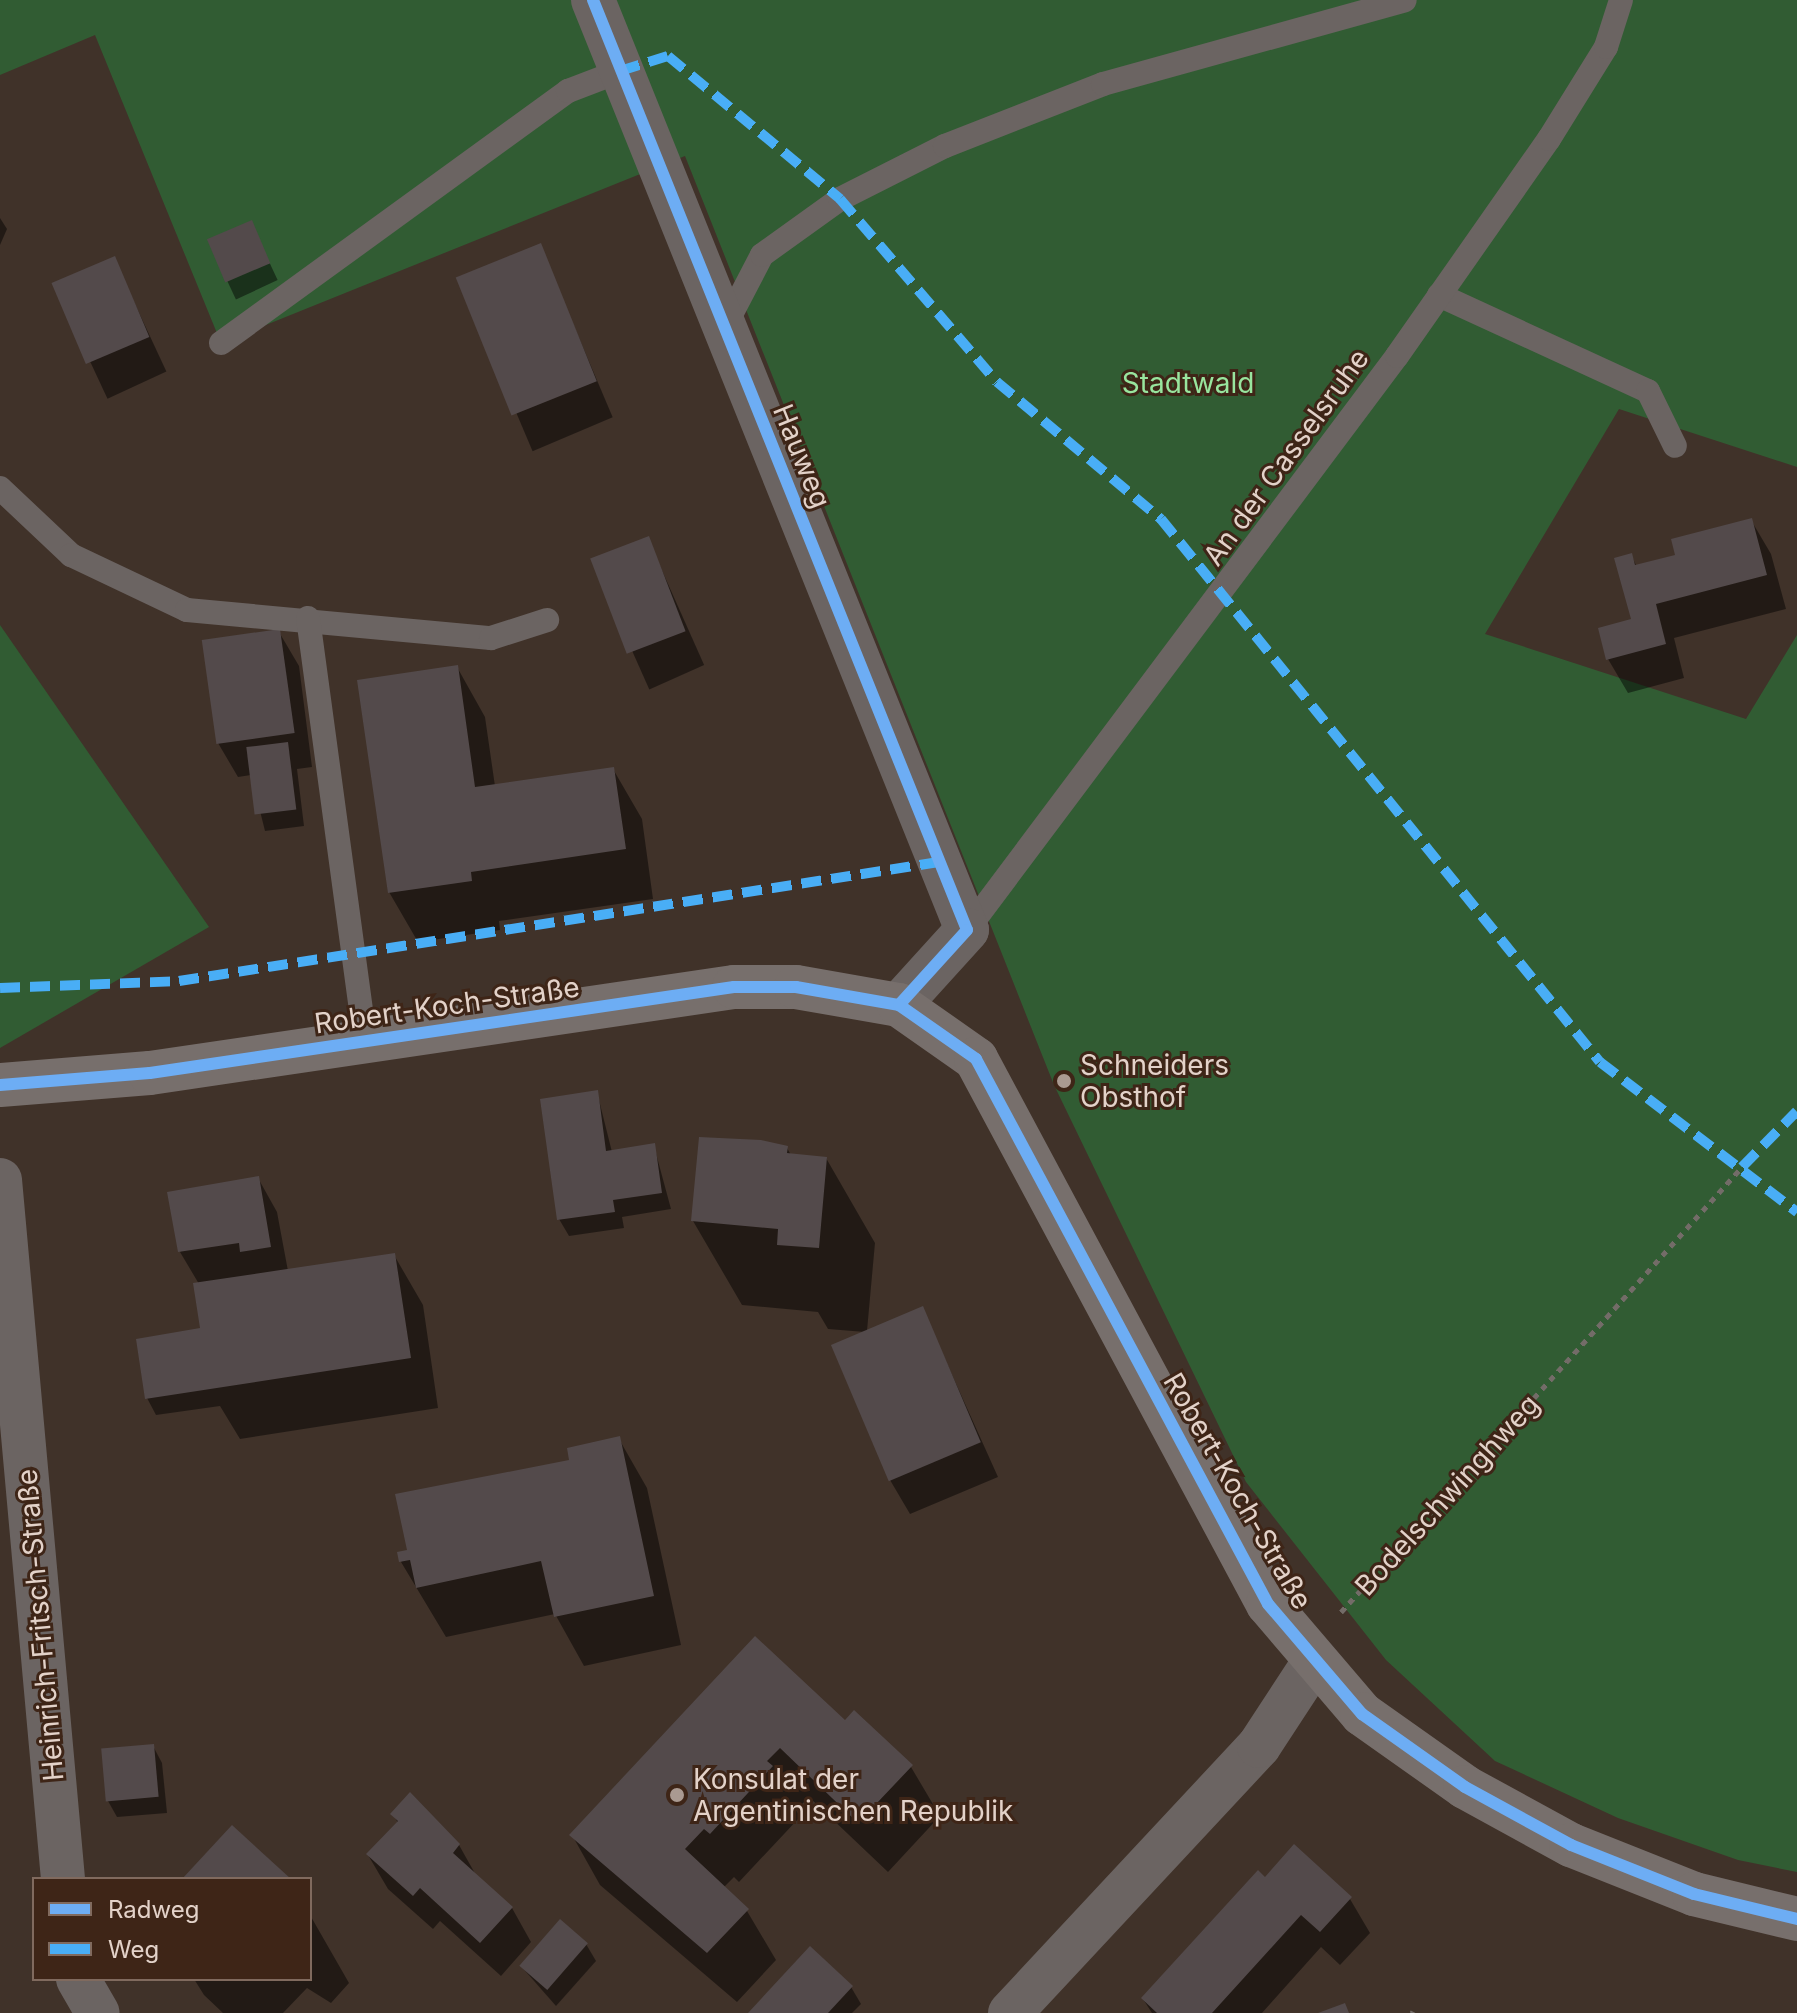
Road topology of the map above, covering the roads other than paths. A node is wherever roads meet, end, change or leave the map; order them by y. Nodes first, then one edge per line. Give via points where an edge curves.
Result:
1 (593, 0) edge
2 (1405, 0) edge
3 (1621, 0) edge
4 (620, 71) junction
5 (1439, 295) junction
6 (724, 328) junction
7 (221, 343) dead end
8 (1675, 446) dead end
9 (0, 488) edge
10 (308, 618) junction
11 (547, 620) dead end
12 (967, 930) junction
13 (899, 1005) junction
14 (365, 1042) junction
15 (0, 1085) edge
16 (0, 1180) edge
17 (1314, 1662) junction
18 (63, 1877) edge
19 (1797, 1919) edge
20 (79, 1981) edge
21 (1016, 2011) edge
22 (98, 2013) edge

1 - 4 street, Hauweg
2 - 6 lane via 1103,84 945,146 840,199 762,255
3 - 5 lane, An der Casselsruhe via 1606,47
4 - 6 street, Hauweg
4 - 7 lane via 568,91
5 - 8 lane via 1648,391
5 - 12 lane, An der Casselsruhe via 1114,742
6 - 12 street, Hauweg
9 - 10 lane via 71,555 187,610
10 - 11 lane via 491,638
10 - 14 lane
12 - 13 street
13 - 14 street, Robert-Koch-Straße via 808,988 734,987
13 - 17 street, Robert-Koch-Straße via 976,1059 1268,1604
14 - 15 street, Robert-Koch-Straße via 150,1073
16 - 18 street, Heinrich-Fritsch-Straße
17 - 19 street, Robert-Koch-Straße via 1362,1714 1465,1787 1571,1845 1694,1894
17 - 21 street via 1259,1746
20 - 22 street

